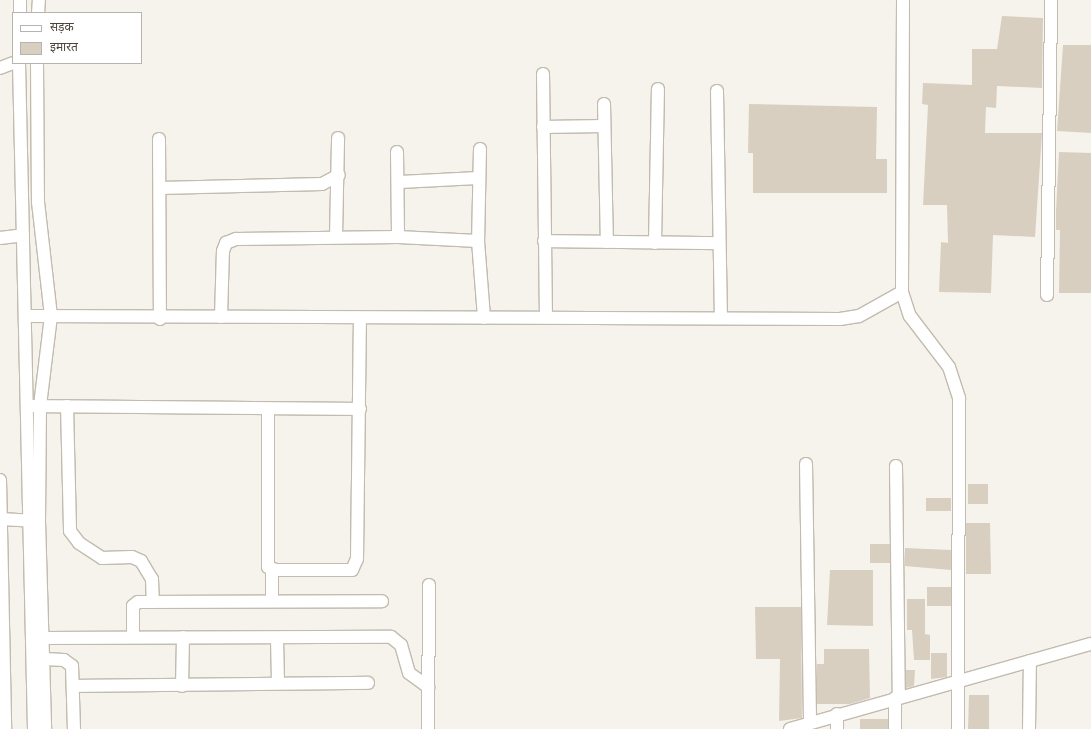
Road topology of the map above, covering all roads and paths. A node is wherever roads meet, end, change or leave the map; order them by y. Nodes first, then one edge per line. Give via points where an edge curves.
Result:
1 (20, 0) edge
2 (39, 0) edge
3 (903, 0) edge
4 (1051, 0) edge
5 (20, 12) edge
6 (38, 12) edge
7 (12, 63) edge
8 (19, 64) edge
9 (37, 64) edge
10 (0, 68) edge
11 (543, 74) dead end
12 (658, 89) dead end
13 (718, 91) dead end
14 (604, 104) dead end
15 (604, 126) junction
16 (543, 127) junction
17 (338, 138) dead end
18 (159, 139) dead end
19 (480, 149) dead end
20 (397, 152) dead end
21 (339, 175) junction
22 (478, 178) junction
23 (400, 182) junction
24 (160, 188) junction
25 (23, 236) junction
26 (336, 237) junction
27 (398, 237) junction
28 (0, 238) edge
29 (478, 241) junction
30 (544, 241) junction
31 (607, 242) junction
32 (655, 242) junction
33 (718, 243) junction
34 (902, 292) junction
35 (1048, 295) dead end
36 (27, 316) junction
37 (50, 316) junction
38 (721, 316) junction
39 (221, 317) junction
40 (546, 317) junction
41 (360, 318) junction
42 (484, 318) junction
43 (160, 319) junction
44 (27, 406) junction
45 (40, 406) junction
46 (67, 406) junction
47 (360, 409) junction
48 (268, 410) junction
49 (806, 464) dead end
50 (896, 466) dead end
51 (0, 480) edge
52 (1, 519) edge
53 (34, 521) junction
54 (272, 570) junction
55 (429, 585) dead end
56 (272, 600) junction
57 (382, 601) dead end
58 (153, 602) junction
59 (1, 616) edge
60 (133, 637) junction
61 (43, 638) junction
62 (183, 638) junction
63 (277, 638) junction
64 (1091, 644) edge
65 (44, 659) junction
66 (1030, 661) junction
67 (368, 682) dead end
68 (959, 682) junction
69 (278, 683) junction
70 (74, 686) junction
71 (182, 686) junction
72 (428, 687) junction
73 (897, 698) junction
74 (837, 714) junction
75 (810, 722) junction
76 (5, 729) edge
77 (34, 729) edge
78 (45, 729) edge
79 (74, 729) edge
80 (428, 729) edge
81 (790, 729) edge
82 (837, 729) edge
83 (895, 729) edge
84 (958, 729) edge
85 (1029, 729) edge

1 - 5 street
2 - 6 street
3 - 34 street
4 - 35 street
7 - 10 street
8 - 25 street
9 - 37 street via 38,202
11 - 16 street
12 - 32 street
13 - 33 street
14 - 15 street
15 - 16 street
15 - 31 street
16 - 30 street
17 - 21 street
18 - 24 street
19 - 22 street
20 - 23 street
21 - 24 street via 322,184
21 - 26 street
22 - 23 street
22 - 29 street
23 - 27 street
24 - 43 street
25 - 28 street
25 - 36 street
26 - 27 street
26 - 39 street via 236,239 226,243
27 - 29 street
29 - 42 street
30 - 31 street
30 - 40 street
31 - 32 street
32 - 33 street
33 - 38 street
34 - 38 street via 859,316 840,319
34 - 68 street via 910,316 949,367 959,398
36 - 37 street
36 - 44 street
37 - 43 street
37 - 45 street
38 - 40 street
39 - 41 street
39 - 43 street
40 - 42 street
41 - 42 street
41 - 47 street
44 - 45 street
44 - 53 street
45 - 46 street
45 - 53 street
46 - 48 street
46 - 58 street via 70,531 80,543 102,558 132,557 141,561 152,579
47 - 48 street
47 - 54 street via 356,568 348,571
48 - 54 street via 266,561
49 - 75 street
50 - 73 street
51 - 52 street
52 - 53 street
52 - 59 street
53 - 61 street
53 - 77 street
54 - 56 street
55 - 72 street
56 - 57 street
56 - 58 street
58 - 60 street via 134,604
59 - 76 street
60 - 61 street
60 - 62 street
61 - 65 street
62 - 63 street
62 - 71 street
63 - 69 street
63 - 72 street via 391,637 401,645 409,673
64 - 66 street
65 - 70 street via 69,663 74,671
65 - 78 street
66 - 68 street
66 - 85 street
67 - 69 street
68 - 73 street
68 - 84 street
69 - 71 street
70 - 71 street
70 - 79 street
72 - 80 street
73 - 74 street
73 - 83 street
74 - 75 street
74 - 82 street
75 - 81 street

